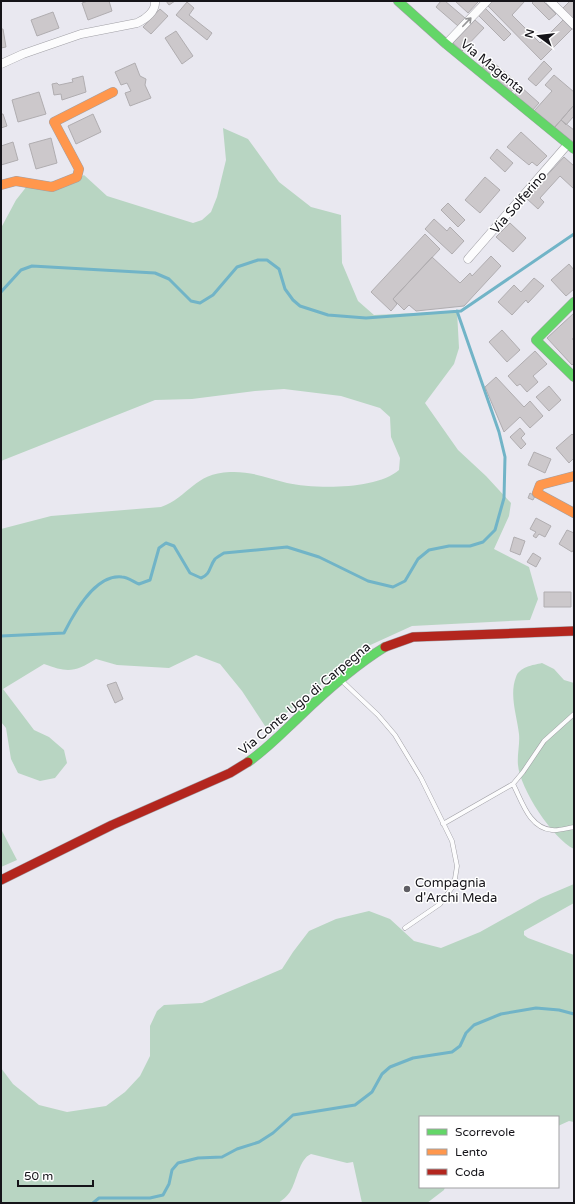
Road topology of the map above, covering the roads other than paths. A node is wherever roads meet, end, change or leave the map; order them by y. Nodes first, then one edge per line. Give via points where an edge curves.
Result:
1 (155, 1) edge
2 (398, 1) edge
3 (487, 1) edge
4 (550, 1) edge
5 (574, 25) edge
6 (446, 44) junction
7 (1, 64) edge
8 (113, 92) dead end
9 (571, 146) edge
10 (1, 185) edge
11 (468, 259) dead end
12 (574, 302) edge
13 (574, 377) edge
14 (574, 476) edge
15 (574, 513) edge
16 (574, 631) edge
17 (341, 681) junction
18 (574, 714) edge
19 (513, 784) junction
20 (443, 824) junction
21 (574, 826) edge
22 (1, 880) edge
23 (405, 928) dead end

1 - 7 street via 154,8 144,20 137,23 81,34
2 - 6 street, Via Magenta
6 -> 3 street
4 - 5 street
6 - 9 street, Via Magenta
8 - 10 street via 54,122 79,169 77,177 52,187 16,181
9 - 11 street, Via Solferino
12 - 13 street via 536,340
14 - 15 street via 540,485 537,493
16 - 17 street, Via Conte Ugo di Carpegna via 413,637 391,644 374,654
17 - 20 lane via 378,715 394,735 421,778
17 - 22 street, Via Conte Ugo di Carpegna via 261,753 230,773 112,825
18 - 19 lane via 544,741
19 - 20 lane
19 - 21 lane via 527,813 538,827 553,831
20 - 23 lane via 452,841 457,866 454,885 440,904

